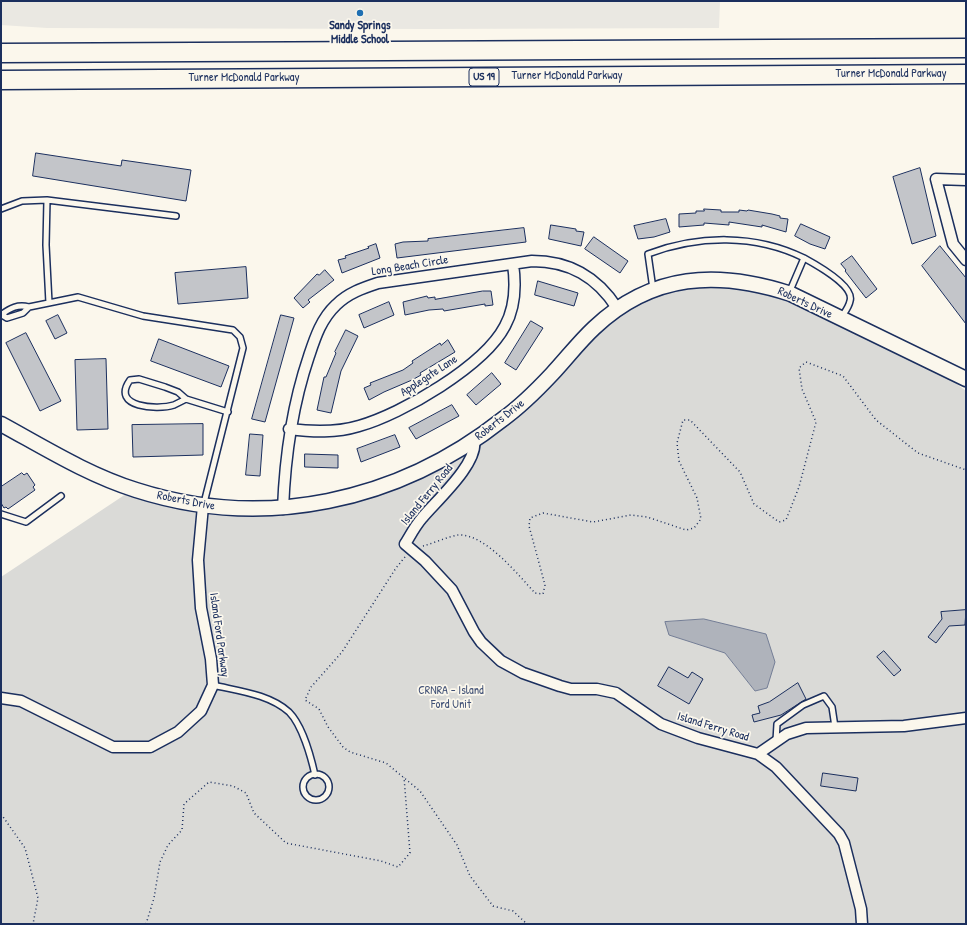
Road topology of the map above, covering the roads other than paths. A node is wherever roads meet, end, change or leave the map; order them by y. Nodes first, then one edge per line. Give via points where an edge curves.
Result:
1 (966, 48) edge
2 (1, 53) edge
3 (966, 74) edge
4 (1, 80) edge
5 (966, 180) edge
6 (47, 200) junction
7 (1, 209) edge
8 (176, 216) dead end
9 (804, 258) junction
10 (966, 260) edge
11 (513, 264) junction
12 (653, 290) junction
13 (788, 294) junction
14 (49, 302) junction
15 (29, 307) junction
16 (617, 308) junction
17 (1, 315) edge
18 (840, 319) junction
19 (966, 379) edge
20 (186, 399) junction
21 (228, 412) junction
22 (1, 424) edge
23 (289, 429) junction
24 (474, 440) junction
25 (61, 496) dead end
26 (203, 506) junction
27 (283, 509) junction
28 (1, 514) edge
29 (213, 686) junction
30 (1, 698) edge
31 (966, 718) edge
32 (835, 727) junction
33 (776, 741) junction
34 (758, 754) junction
35 (316, 775) junction
36 (862, 924) edge

1 - 2 highway, US 19
3 - 4 highway, Turner McDonald Parkway / US 19
5 - 10 street via 936,179 953,244
6 - 7 lane via 22,201
6 - 8 lane
6 - 14 lane
9 - 12 lane via 784,248 744,240 706,241 672,246 648,254
9 - 13 lane
9 - 18 lane via 828,271 850,294 851,301
11 - 16 street, Long Beach Circle via 546,261 574,268 599,284
11 - 23 street, Applegate Lane via 515,296 505,326 490,347 454,377 409,406 360,426 325,432
11 - 23 street, Long Beach Circle via 378,283 344,298 327,314 316,334 300,381
12 - 13 street, Roberts Drive via 672,284 706,279 741,281 768,286
12 - 16 street, Roberts Drive
13 - 18 street, Roberts Drive
14 - 15 lane
14 - 21 lane via 78,297 143,316 234,330 240,336 243,348
15 - 17 lane via 21,305
15 - 17 lane via 24,313 8,318
16 - 24 street, Roberts Drive via 593,329 526,400
18 - 19 street, Roberts Drive
20 - 20 lane via 173,405 143,406 130,402 125,387 130,380 139,379 178,392
20 - 21 lane
21 - 26 lane
22 - 26 street, Roberts Drive via 94,474 135,490
23 - 27 street, Long Beach Circle
24 - 27 street, Roberts Drive via 428,467 381,487 331,501
24 - 34 street, Island Ferry Road via 474,452 468,466 421,519 405,544 452,590 477,637 501,661 523,673 571,689 598,689 616,693 661,724 698,738
25 - 28 lane via 26,522
26 - 27 street, Roberts Drive
26 - 29 street, Island Ford Parkway via 198,560 201,608
29 - 30 street, Island Ford Parkway via 201,711 178,732 150,747 112,747 21,702
29 - 35 lane via 260,696 290,713 307,743
31 - 32 street, Island Ferry Road via 904,726
32 - 33 street, Island Ferry Road via 806,728
32 - 33 lane via 832,708 824,696 803,705 777,724
33 - 34 street, Island Ferry Road
34 - 36 street, Island Ferry Road via 776,767 844,843 861,909
35 - 35 lane via 323,777 329,788 323,798 315,800 307,797 303,785 308,778

